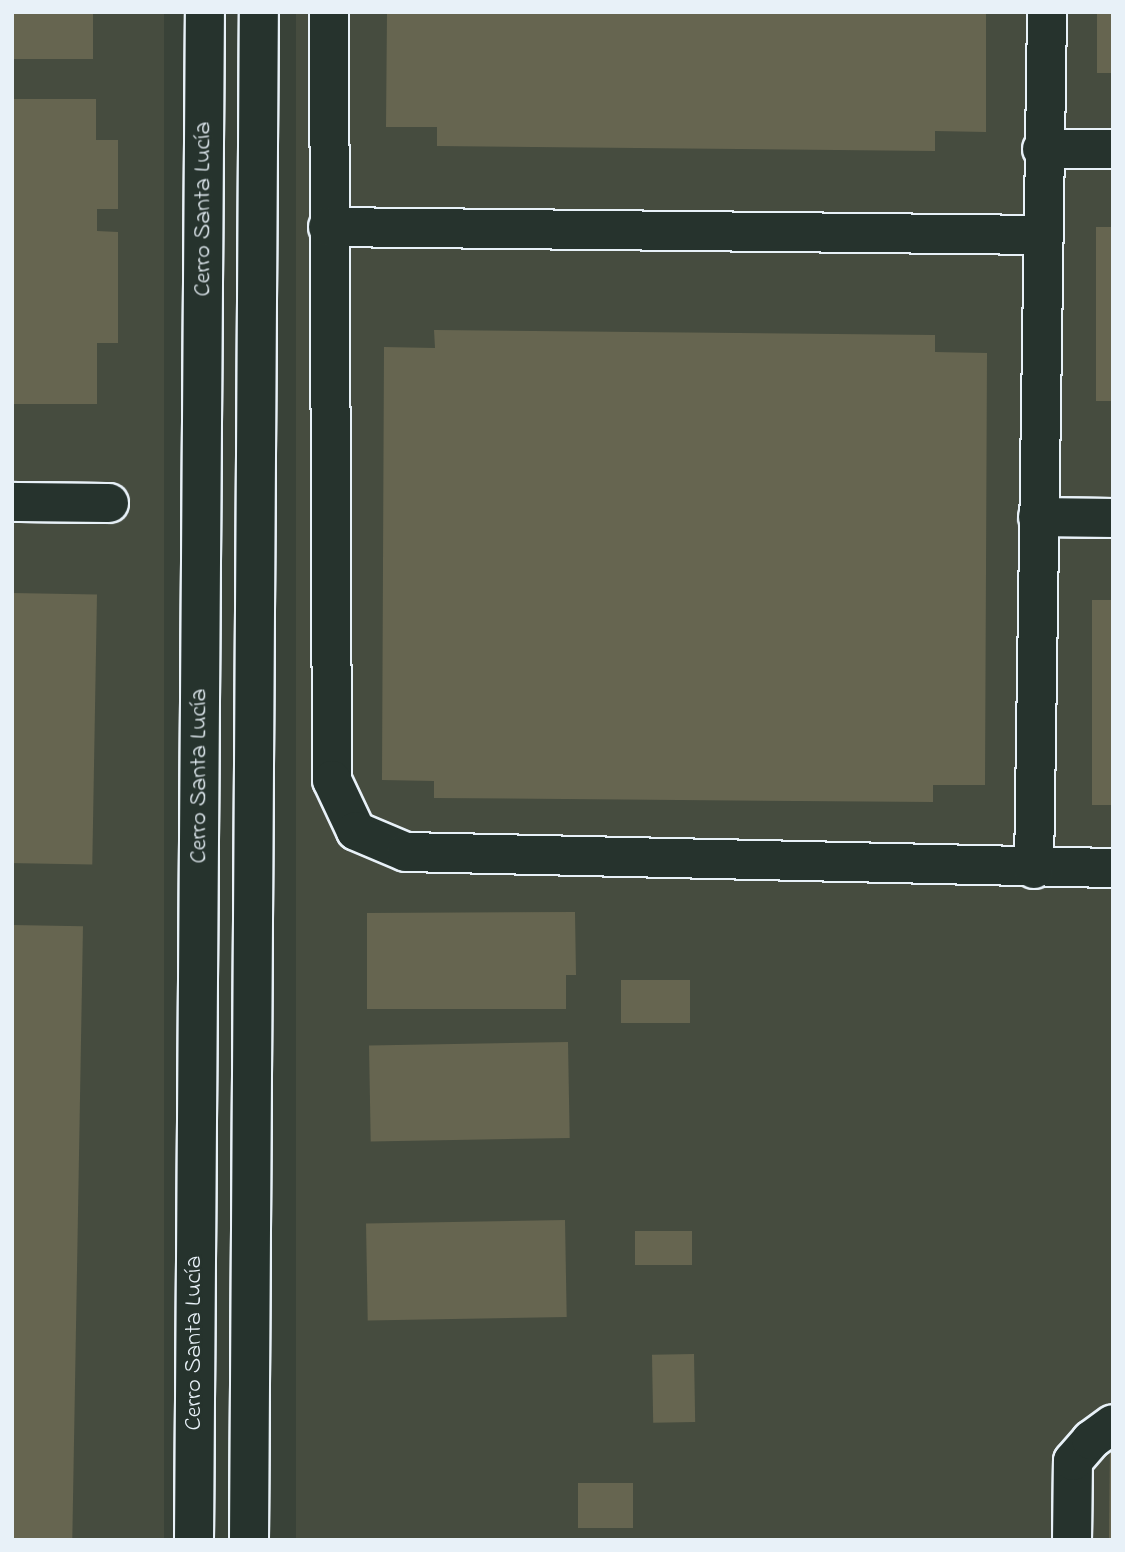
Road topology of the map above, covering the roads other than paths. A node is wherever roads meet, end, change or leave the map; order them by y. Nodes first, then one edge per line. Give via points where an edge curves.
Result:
1 (205, 12) edge
2 (259, 12) edge
3 (329, 12) edge
4 (1047, 12) edge
5 (1042, 149) junction
6 (1113, 149) edge
7 (328, 227) junction
8 (1042, 235) junction
9 (12, 502) edge
10 (109, 503) dead end
11 (1038, 517) junction
12 (1113, 518) edge
13 (1113, 868) edge
14 (1034, 869) junction
15 (1113, 1424) edge
16 (194, 1540) edge
17 (249, 1540) edge
18 (1072, 1540) edge

1 - 16 street, Cerro Santa Lucía
2 - 17 street
3 - 7 street
4 - 5 street
5 - 6 street
5 - 8 street
7 - 8 street
7 - 14 street via 332,780 356,831 406,852
8 - 11 street
9 - 10 street
11 - 12 street
11 - 14 street
13 - 14 street
15 - 18 street via 1073,1461

